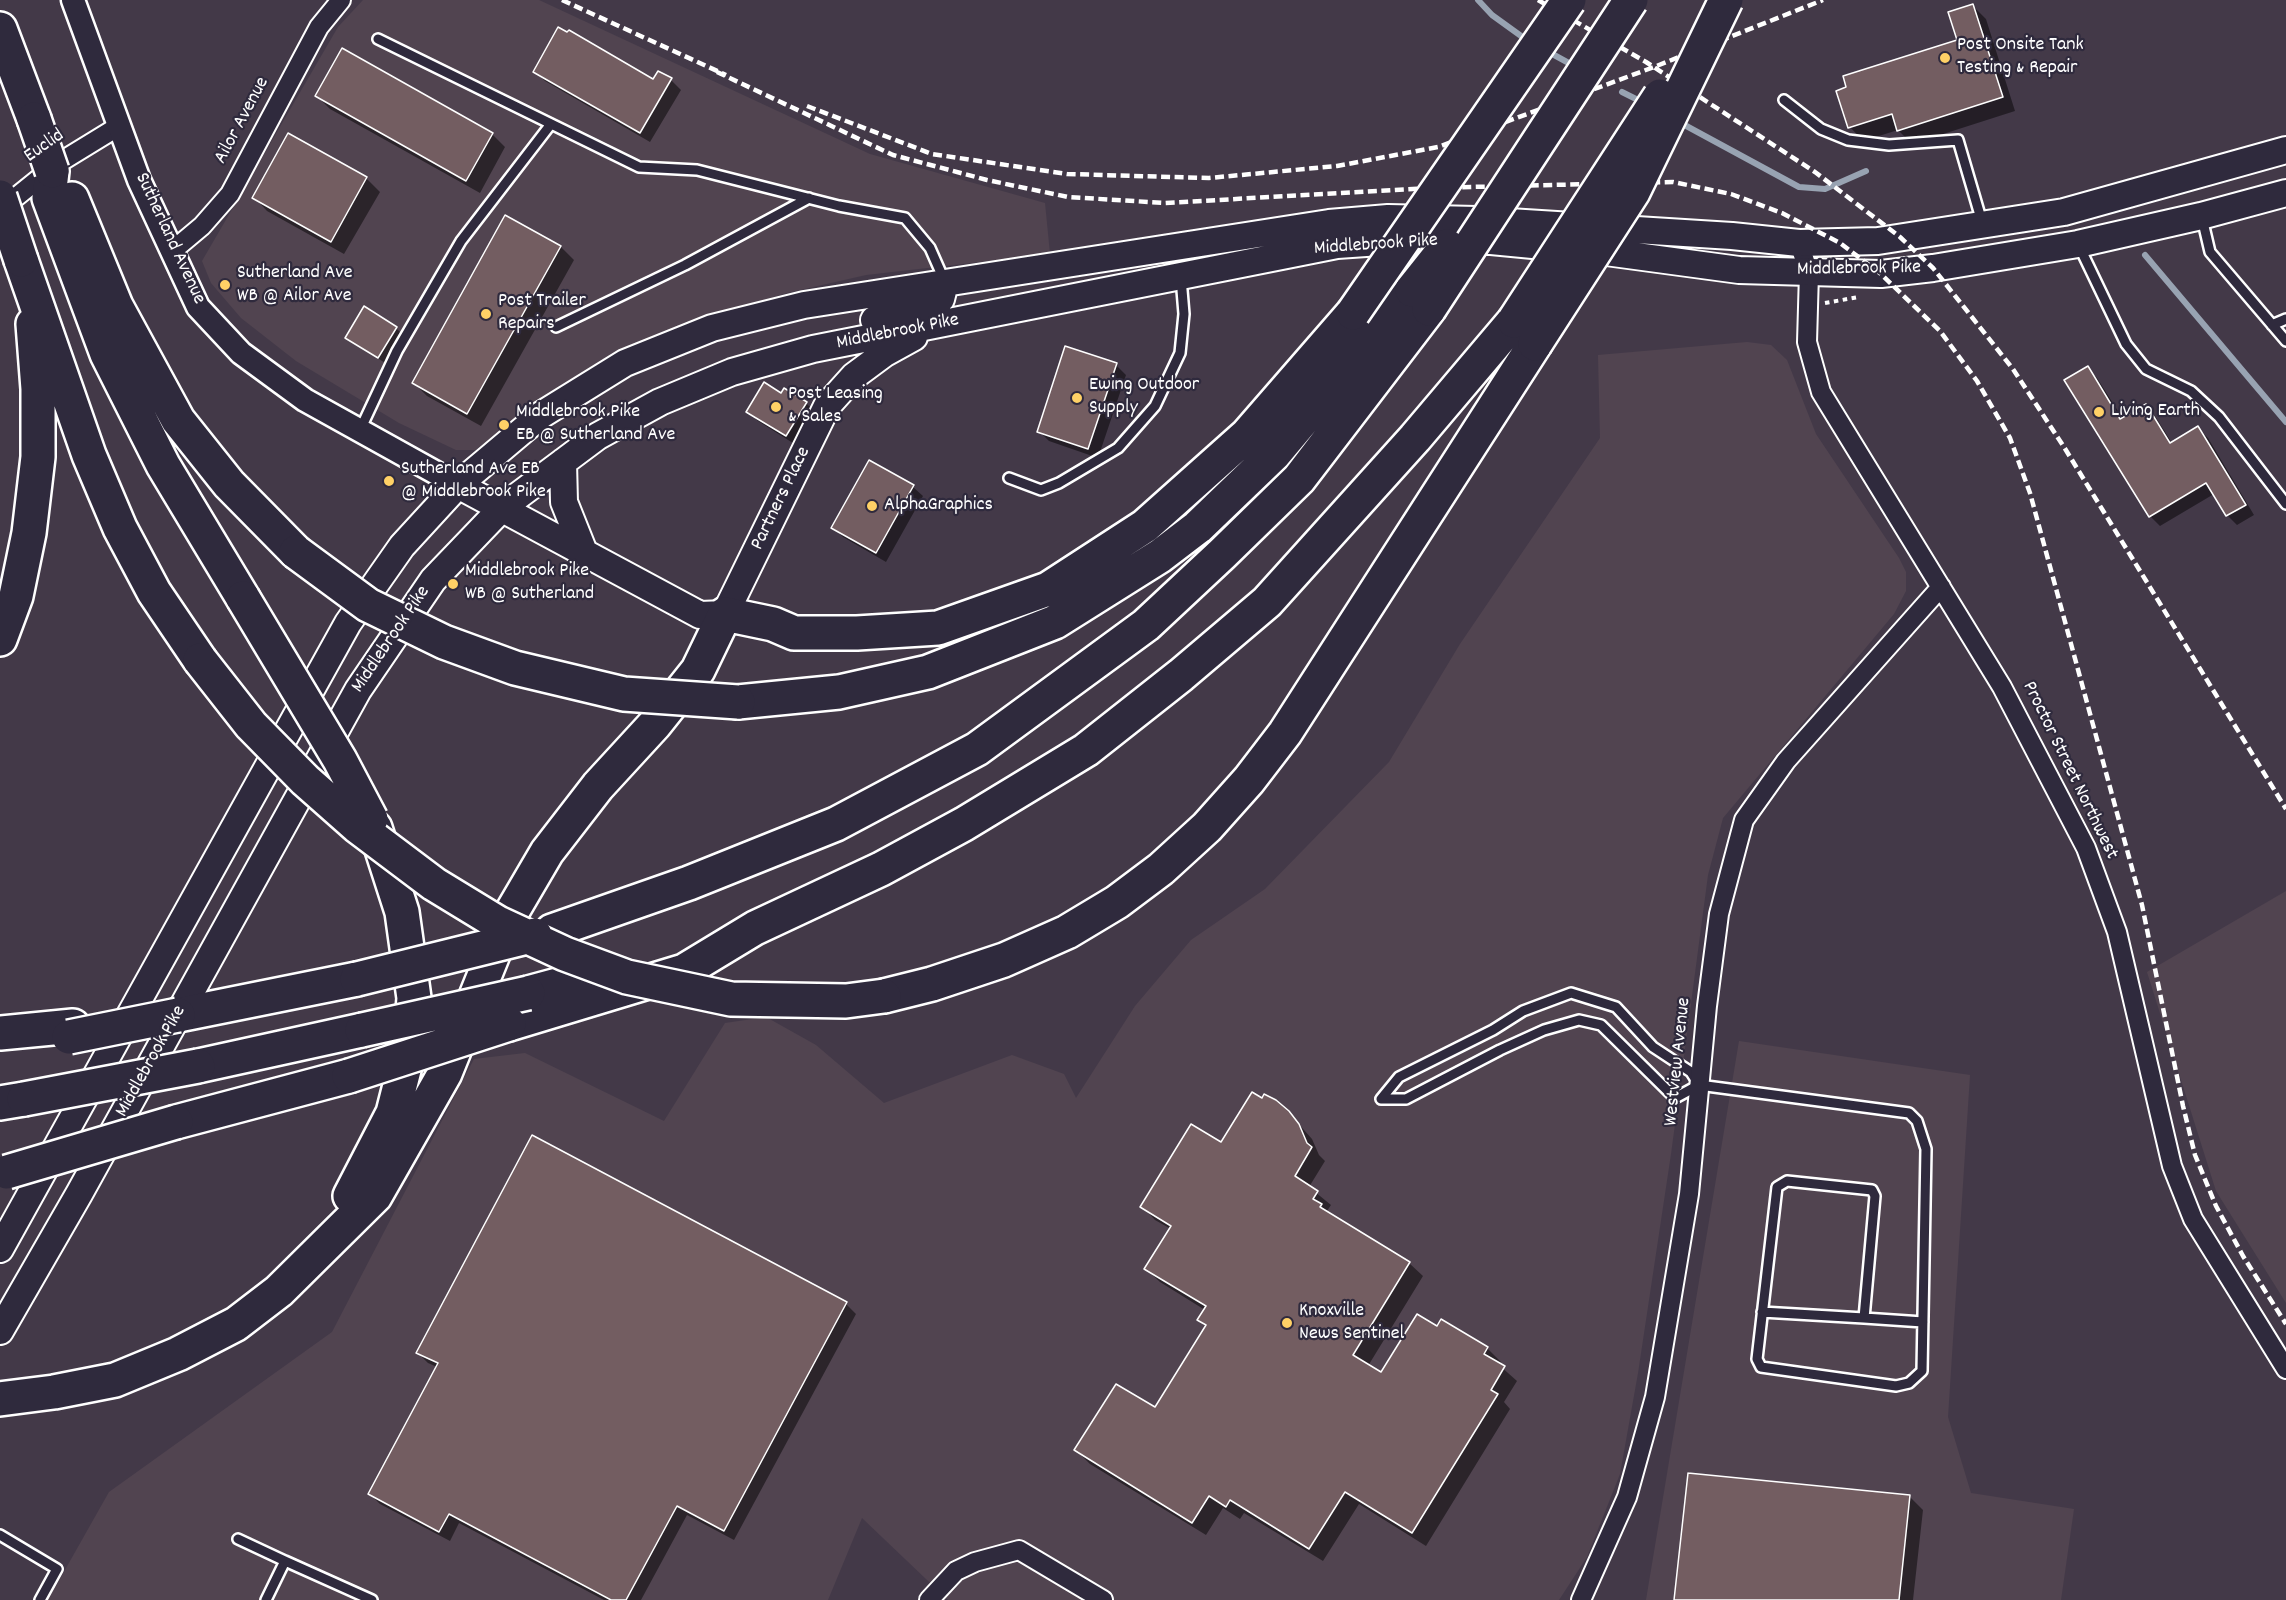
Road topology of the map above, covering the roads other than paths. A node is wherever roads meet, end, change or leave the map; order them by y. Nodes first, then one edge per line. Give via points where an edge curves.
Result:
1 (73, 0) edge
2 (341, 0) edge
3 (1569, 0) edge
4 (1631, 0) edge
5 (1724, 0) edge
6 (0, 29) edge
7 (378, 39) dead end
8 (1784, 100) dead end
9 (551, 124) junction
10 (119, 126) junction
11 (2286, 150) edge
12 (2286, 164) edge
13 (2286, 193) edge
14 (0, 197) edge
15 (809, 198) junction
16 (0, 210) edge
17 (2201, 216) junction
18 (1983, 225) junction
19 (70, 226) junction
20 (1799, 243) junction
21 (2078, 244) junction
22 (1175, 247) junction
23 (171, 252) junction
24 (1809, 273) junction
25 (26, 275) junction
26 (1181, 276) junction
27 (1420, 300) junction
28 (946, 310) junction
29 (2286, 320) edge
30 (2272, 325) junction
31 (556, 327) dead end
32 (1525, 332) junction
33 (2286, 341) edge
34 (813, 349) junction
35 (360, 430) junction
36 (563, 462) junction
37 (1009, 478) dead end
38 (458, 485) junction
39 (2286, 504) edge
40 (503, 507) junction
41 (584, 552) junction
42 (1941, 587) junction
43 (725, 614) junction
44 (0, 639) edge
45 (754, 928) junction
46 (71, 1032) junction
47 (0, 1033) edge
48 (0, 1052) edge
49 (1699, 1085) junction
50 (12, 1101) edge
51 (3, 1173) edge
52 (326, 1246) junction
53 (0, 1249) edge
54 (1762, 1312) junction
55 (1864, 1318) junction
56 (1923, 1322) junction
57 (0, 1331) edge
58 (2286, 1369) edge
59 (0, 1379) edge
60 (58, 1385) junction
61 (0, 1399) edge
62 (0, 1535) edge
63 (238, 1539) dead end
64 (285, 1561) junction
65 (368, 1599) edge
66 (40, 1600) edge
67 (266, 1600) edge
68 (929, 1600) edge
69 (1103, 1600) edge
70 (1581, 1600) edge

1 - 10 street, Sutherland Avenue
2 - 23 street, Ailor Avenue via 319,27 230,194 202,226
3 - 43 highway, bridge via 1353,313 1247,435 1145,526 1048,589 938,628 794,633 773,624
4 - 27 highway, bridge
5 - 32 highway, bridge
6 - 19 highway, bridge via 52,171 49,198
7 - 9 lane
8 - 18 lane via 1821,129 1848,140 1889,145 1958,140
9 - 15 lane via 639,168 697,170
9 - 35 lane via 461,241 397,351
10 - 16 street, Euclid via 57,164
10 - 23 street, Sutherland Avenue
11 - 18 main road, Middlebrook Pike via 2064,212
12 - 17 main road via 2200,191 2197,197
13 - 17 main road, Middlebrook Pike
14 - 25 highway, bridge
15 - 28 lane via 905,218 930,248
15 - 31 lane via 685,265
17 - 21 main road, Middlebrook Pike
17 - 30 lane via 2210,252
18 - 20 main road, Middlebrook Pike via 1878,241
19 - 27 highway, bridge via 178,420 230,484 296,552 368,605 444,642 515,668 624,694 738,702 839,692 928,672 1055,622 1160,556 1198,527 1275,453
19 - 52 highway, bridge via 106,354 163,465 340,760 371,819 402,912 414,998 411,1046 393,1113
20 - 22 main road, Middlebrook Pike via 1477,220 1388,218 1329,223
20 - 24 street, Proctor Street Northwest
21 - 24 main road, Middlebrook Pike via 1881,274
21 - 39 lane via 2126,344 2146,369 2191,391 2219,417
22 - 26 main road
22 - 28 main road, Middlebrook Pike
23 - 35 street, Sutherland Avenue via 198,306 241,353 305,400
24 - 26 main road, Middlebrook Pike via 1739,270 1491,241 1395,241 1337,245
24 - 42 street, Proctor Street Northwest via 1807,342 1821,392
25 - 32 highway, bridge via 89,455 120,528 154,592 200,660 251,724 305,780 434,884 498,923 627,977 732,999 846,1001 932,984 1004,960 1067,932 1161,869 1207,827 1285,733
25 - 44 highway via 38,389 38,457 18,586
26 - 28 main road, Middlebrook Pike
26 - 37 lane via 1184,314 1180,353 1155,406 1118,448 1059,483 1041,490
27 - 46 highway, bridge via 1299,479 1146,625 976,749 836,824 689,883 552,931 357,979
28 - 34 main road, Middlebrook Pike
28 - 34 main road via 941,299 933,306 854,324 835,332
28 - 38 main road, Middlebrook Pike via 804,305 712,328 625,363 541,415
28 - 43 main road, Partners Place via 854,376 827,406
29 - 30 lane
30 - 33 lane
32 - 45 highway via 1415,438 1267,602 1086,750 881,869
34 - 36 main road, Middlebrook Pike via 732,372 660,402 598,436
35 - 38 street, Sutherland Avenue
36 - 40 main road, Middlebrook Pike
36 - 41 main road via 564,502
38 - 40 main road, Sutherland Avenue
38 - 53 main road, Middlebrook Pike via 402,546 348,623
40 - 41 main road, Sutherland Avenue
40 - 57 main road, Middlebrook Pike via 433,580 358,690
41 - 43 main road, Sutherland Avenue via 700,615
42 - 49 street, Westview Avenue via 1794,753 1744,820 1719,914
42 - 58 street, Proctor Street Northwest via 2002,687 2086,848 2116,932 2172,1166 2193,1219
43 - 52 highway via 698,670 547,852 506,922 446,1073 375,1196
45 - 50 highway, bridge via 528,993 198,1066
45 - 51 highway, bridge via 684,971 349,1076
46 - 47 highway
46 - 48 highway
49 - 49 lane via 1691,1072 1653,1047 1616,1007 1571,993 1523,1011 1494,1030 1399,1077 1381,1099 1406,1099 1500,1050 1544,1030 1579,1020 1601,1025 1675,1098
49 - 56 lane via 1897,1110 1909,1113 1917,1121 1926,1149
49 - 70 street, Westview Avenue via 1689,1194 1655,1397 1627,1497
52 - 60 highway via 279,1291 236,1324 115,1380
54 - 55 lane
54 - 55 lane via 1777,1187 1787,1180 1872,1190 1875,1196
54 - 56 lane via 1757,1359 1761,1367 1896,1386 1909,1383 1922,1371
55 - 56 lane
59 - 60 highway
60 - 61 highway
62 - 66 lane via 57,1569
63 - 64 lane
64 - 65 lane
64 - 67 lane
68 - 69 street via 956,1571 1019,1550

